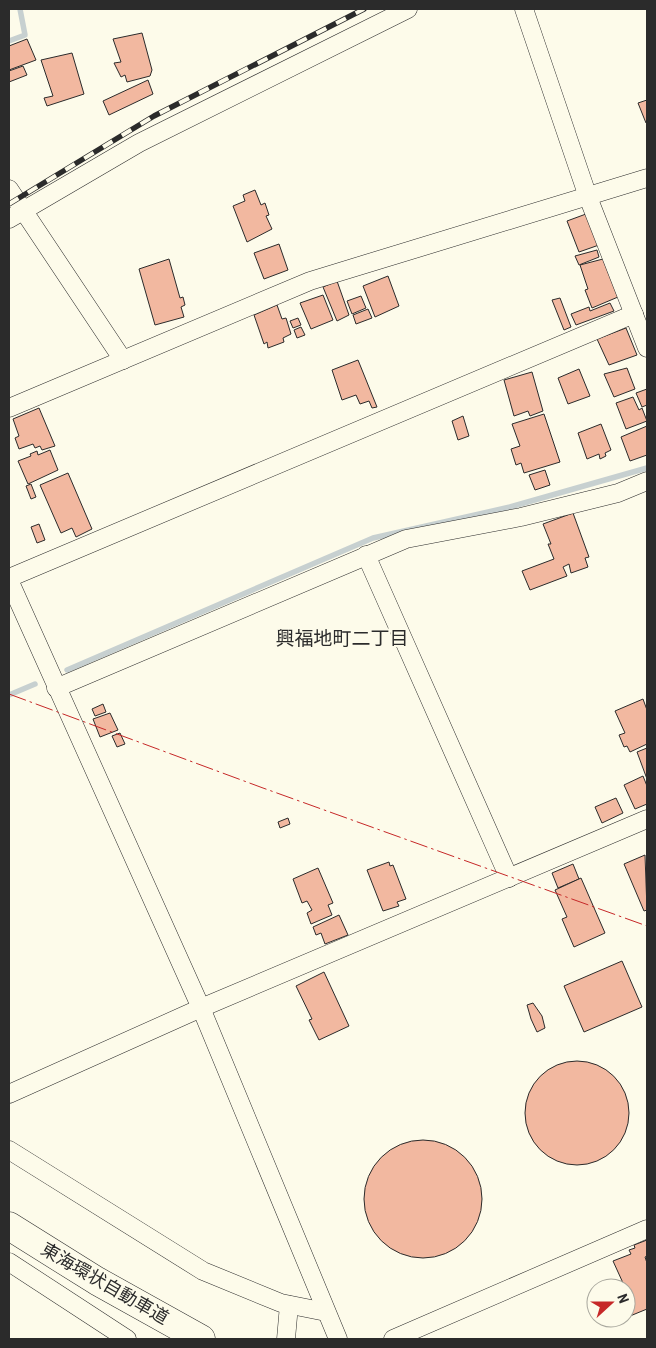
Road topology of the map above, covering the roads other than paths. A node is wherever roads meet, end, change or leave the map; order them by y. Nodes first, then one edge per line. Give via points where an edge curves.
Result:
1 (408, 9) edge
2 (524, 9) edge
3 (647, 178) edge
4 (9, 189) edge
5 (588, 197) junction
6 (24, 209) junction
7 (9, 219) edge
8 (634, 314) junction
9 (647, 348) edge
10 (123, 360) junction
11 (9, 408) edge
12 (647, 481) edge
13 (366, 555) junction
14 (9, 579) edge
15 (56, 688) junction
16 (647, 819) edge
17 (510, 878) junction
18 (201, 1008) junction
19 (9, 1094) edge
20 (9, 1150) edge
21 (9, 1226) edge
22 (647, 1229) edge
23 (9, 1262) edge
24 (289, 1305) junction
25 (326, 1312) junction
26 (401, 1338) edge
27 (127, 1339) edge
28 (201, 1339) edge
29 (286, 1339) edge
30 (338, 1339) edge

1 - 6 street via 139,143
2 - 5 street
3 - 5 street
4 - 6 street
5 - 8 street
5 - 10 street via 310,281
6 - 7 street
6 - 10 street
8 - 9 street
8 - 14 street
10 - 11 street
12 - 13 street via 521,518 406,539
13 - 15 street
13 - 17 street
14 - 15 street
15 - 18 street
16 - 17 street
17 - 18 street
18 - 19 street
18 - 25 street
20 - 24 street via 203,1271
21 - 28 highway, 東海環状自動車道 via 97,1281
22 - 26 street
23 - 27 street
24 - 25 street
24 - 29 street
25 - 30 street

